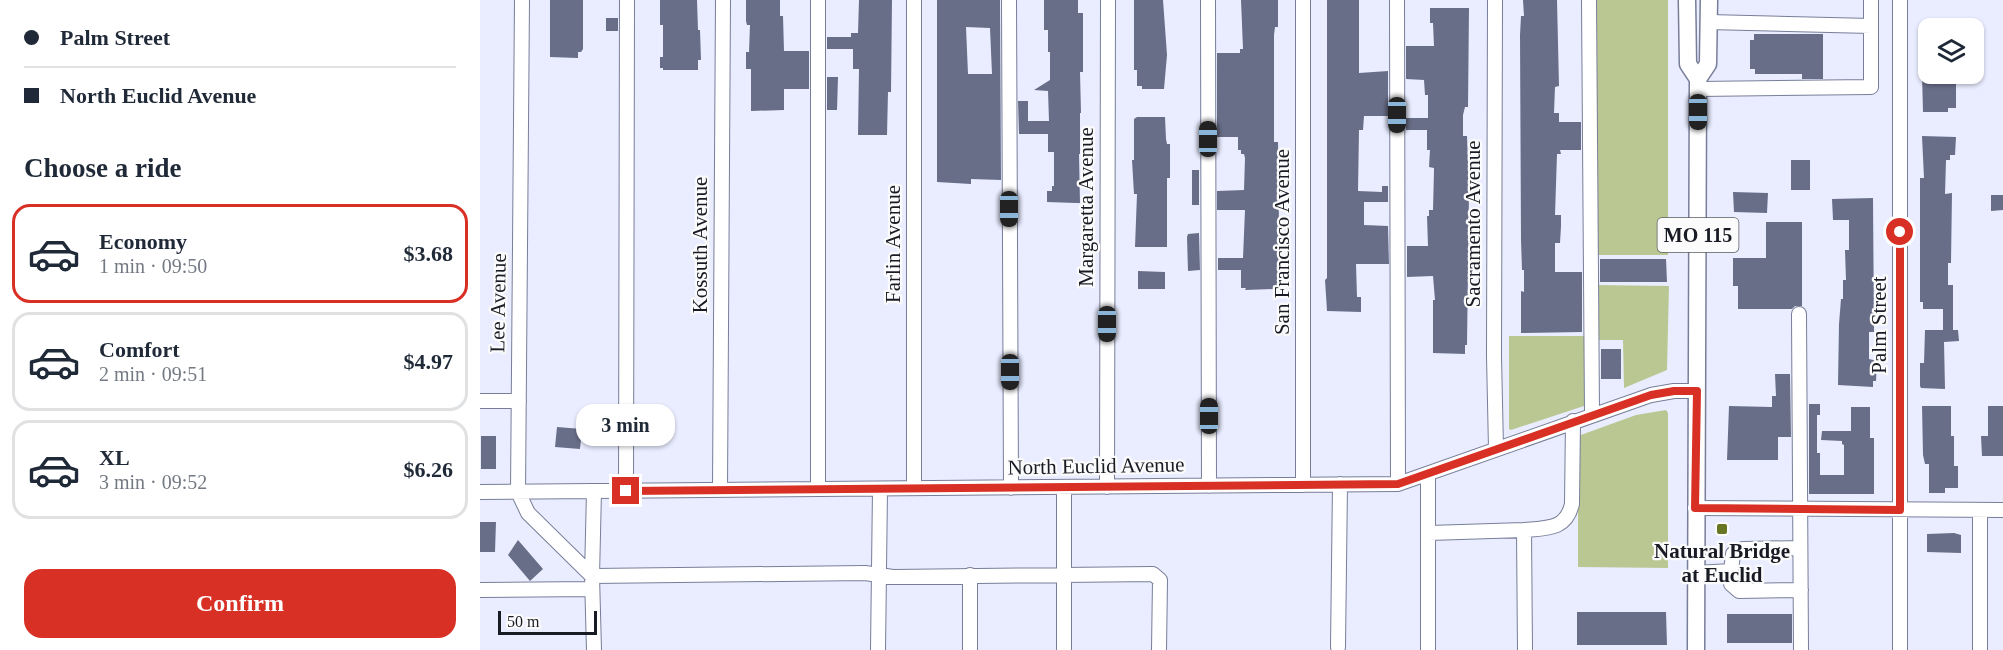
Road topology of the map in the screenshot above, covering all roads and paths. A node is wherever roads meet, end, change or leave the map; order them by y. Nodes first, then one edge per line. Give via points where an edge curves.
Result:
1 (522, 0) edge
2 (627, 0) edge
3 (723, 0) edge
4 (818, 0) edge
5 (914, 0) edge
6 (1009, 0) edge
7 (1108, 0) edge
8 (1208, 0) edge
9 (1304, 0) edge
10 (1397, 0) edge
11 (1495, 0) edge
12 (1588, 0) edge
13 (1687, 0) edge
14 (1709, 0) edge
15 (1871, 0) edge
16 (1900, 0) edge
17 (1708, 22) junction
18 (1871, 26) junction
19 (1698, 84) junction
20 (1799, 314) dead end
21 (1697, 391) junction
22 (480, 401) edge
23 (519, 401) junction
24 (1592, 414) junction
25 (1573, 421) junction
26 (1496, 449) junction
27 (1428, 474) junction
28 (1340, 484) junction
29 (1398, 484) junction
30 (1303, 485) junction
31 (1209, 486) junction
32 (1064, 487) junction
33 (1107, 487) junction
34 (914, 488) junction
35 (1011, 488) junction
36 (818, 489) junction
37 (880, 489) junction
38 (720, 490) junction
39 (594, 491) junction
40 (626, 491) junction
41 (480, 492) edge
42 (518, 492) junction
43 (1695, 508) junction
44 (1801, 509) junction
45 (1900, 510) junction
46 (1980, 510) junction
47 (2003, 510) edge
48 (1524, 530) junction
49 (1429, 533) junction
50 (1800, 548) junction
51 (1731, 572) junction
52 (1696, 573) junction
53 (1064, 574) junction
54 (879, 575) junction
55 (970, 575) junction
56 (592, 583) junction
57 (480, 590) edge
58 (1801, 590) junction
59 (1338, 647) dead end
60 (594, 650) edge
61 (878, 650) edge
62 (970, 650) edge
63 (1064, 650) edge
64 (1159, 650) edge
65 (1428, 650) edge
66 (1525, 650) edge
67 (1696, 650) edge
68 (1801, 650) edge
69 (1900, 650) edge
70 (1980, 650) edge

1 - 23 street, Lee Avenue
2 - 40 street
3 - 38 street, Kossuth Avenue
4 - 36 street
5 - 34 street, Farlin Avenue
6 - 35 street
7 - 33 street, Margaretta Avenue
8 - 31 street
9 - 30 street, San Francisco Avenue
10 - 29 street
11 - 26 street, Sacramento Avenue
12 - 24 street
13 - 19 main road via 1688,64
14 - 17 main road, MO 115
15 - 18 street
16 - 45 street, Palm Street
17 - 18 street
17 - 19 main road, MO 115 via 1708,64
18 - 19 street via 1871,87
19 - 21 main road, MO 115
20 - 44 street
21 - 24 street, North Euclid Avenue via 1662,392
21 - 43 main road, MO 115
22 - 23 street
23 - 42 street, Lee Avenue
24 - 25 street, North Euclid Avenue
25 - 26 street, North Euclid Avenue
25 - 48 street via 1570,513 1553,527
26 - 27 street, North Euclid Avenue
27 - 29 street, North Euclid Avenue
27 - 49 street
28 - 29 street, North Euclid Avenue
28 - 30 street, North Euclid Avenue
28 - 59 street
30 - 31 street, North Euclid Avenue
31 - 33 street, North Euclid Avenue
32 - 33 street, North Euclid Avenue
32 - 35 street, North Euclid Avenue
32 - 53 street
34 - 35 street, North Euclid Avenue
34 - 37 street, North Euclid Avenue
36 - 37 street, North Euclid Avenue
36 - 38 street, North Euclid Avenue
37 - 54 street
38 - 40 street, North Euclid Avenue
39 - 40 street, North Euclid Avenue
39 - 42 street, North Euclid Avenue
39 - 56 street
41 - 42 street, North Euclid Avenue
42 - 56 street via 528,513
43 - 44 street
43 - 52 main road, MO 115
44 - 45 street
44 - 50 street
45 - 46 street
45 - 69 street, Palm Street
46 - 47 street
46 - 70 street
48 - 49 street
48 - 66 street
49 - 65 street
50 - 51 street via 1743,549 1733,554
50 - 58 street
51 - 52 street
51 - 58 street via 1731,584 1739,591
52 - 67 main road, MO 115
53 - 55 street
53 - 63 street
53 - 64 street via 1153,574 1160,580
54 - 55 street
54 - 56 street
54 - 61 street
55 - 62 street
56 - 57 street
56 - 60 street
58 - 68 street

